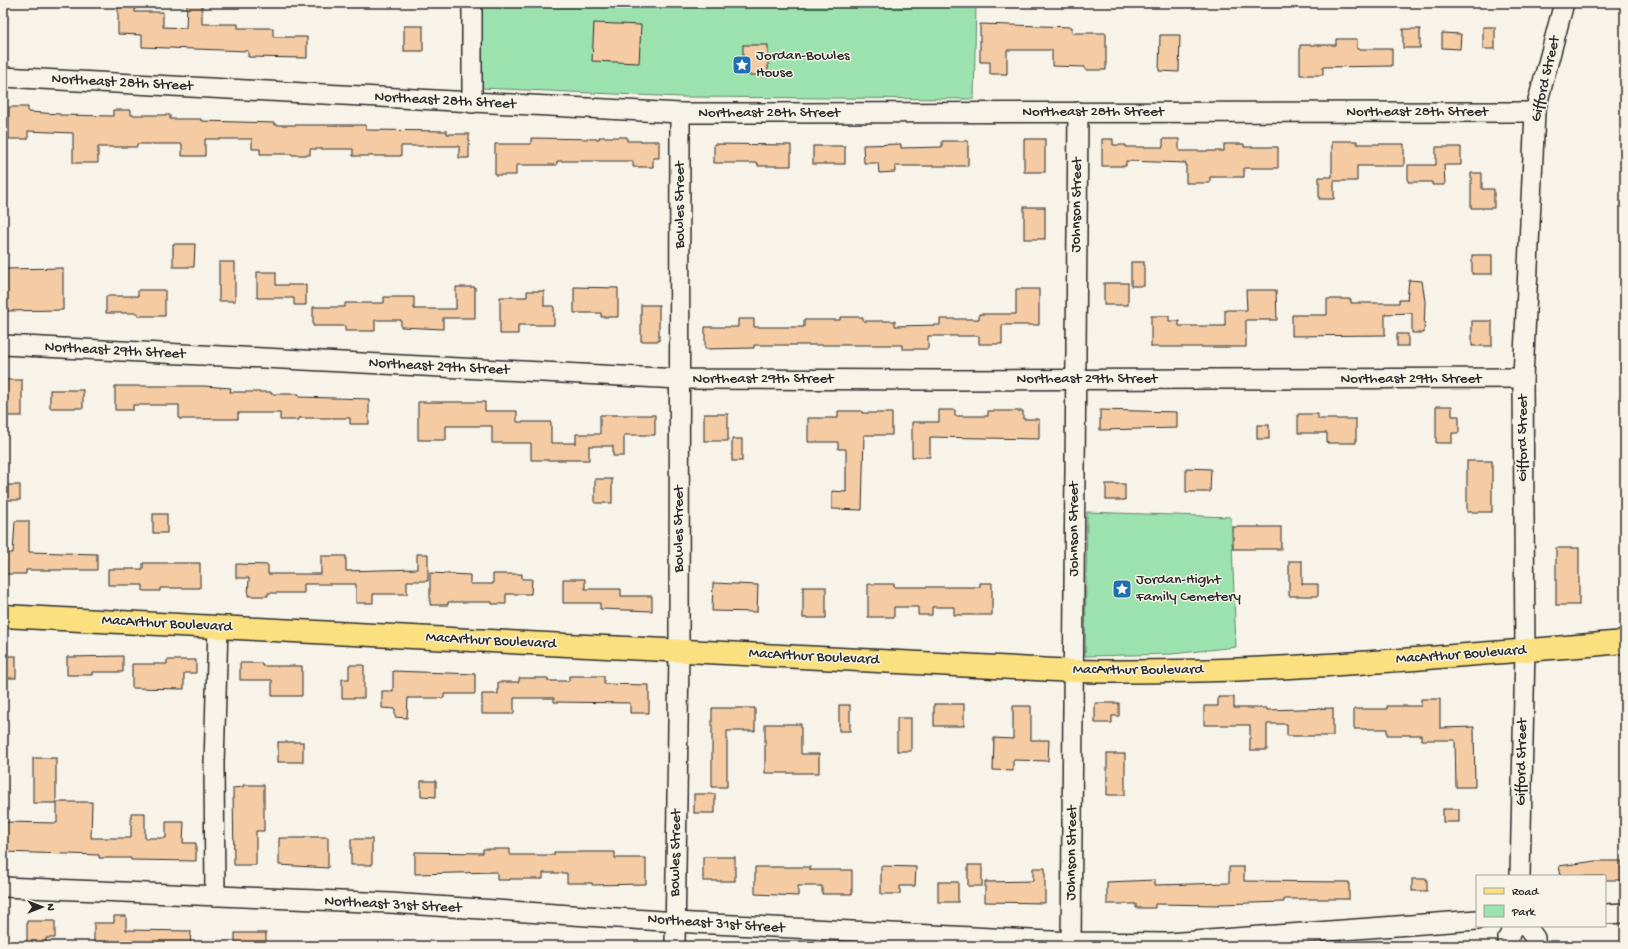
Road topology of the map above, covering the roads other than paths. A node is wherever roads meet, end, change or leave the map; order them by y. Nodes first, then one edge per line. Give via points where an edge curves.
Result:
1 (472, 3) edge
2 (1564, 3) edge
3 (3, 77) edge
4 (472, 102) junction
5 (1078, 112) junction
6 (1535, 112) junction
7 (680, 113) junction
8 (3, 345) edge
9 (1523, 378) junction
10 (680, 379) junction
11 (1075, 379) junction
12 (3, 616) edge
13 (218, 627) junction
14 (1625, 642) edge
15 (679, 650) junction
16 (1524, 650) junction
17 (1074, 671) junction
18 (1520, 875) edge
19 (3, 887) edge
20 (215, 896) junction
21 (1606, 914) edge
22 (1625, 914) edge
23 (1476, 920) edge
24 (675, 921) junction
25 (1514, 927) edge
26 (1527, 927) edge
27 (1071, 944) edge
28 (675, 946) edge
29 (1508, 946) edge
30 (1535, 946) edge

1 - 4 street
2 - 6 street, Gifford Street
3 - 4 street, Northeast 28th Street
4 - 7 street, Northeast 28th Street
5 - 6 street, Northeast 28th Street
5 - 7 street, Northeast 28th Street
5 - 11 street, Johnson Street
6 - 9 street, Gifford Street
7 - 10 street, Bowles Street
8 - 10 street, Northeast 29th Street
9 - 11 street, Northeast 29th Street
9 - 16 street, Gifford Street
10 - 11 street, Northeast 29th Street
10 - 15 street, Bowles Street
11 - 17 street, Johnson Street
12 - 13 main road, MacArthur Boulevard
13 - 15 main road, MacArthur Boulevard
13 - 20 street via 214,764
14 - 16 main road, MacArthur Boulevard
15 - 17 main road, MacArthur Boulevard
15 - 24 street, Bowles Street
16 - 17 main road, MacArthur Boulevard via 1241,669 1150,673
16 - 18 street, Gifford Street
17 - 27 street, Johnson Street
19 - 20 street, Northeast 31st Street
20 - 24 street, Northeast 31st Street via 390,903
21 - 22 street
23 - 27 street, Northeast 31st Street via 1168,943
24 - 27 street, Northeast 31st Street
24 - 28 street, Bowles Street
25 - 29 street via 1508,938
26 - 30 street via 1535,938

